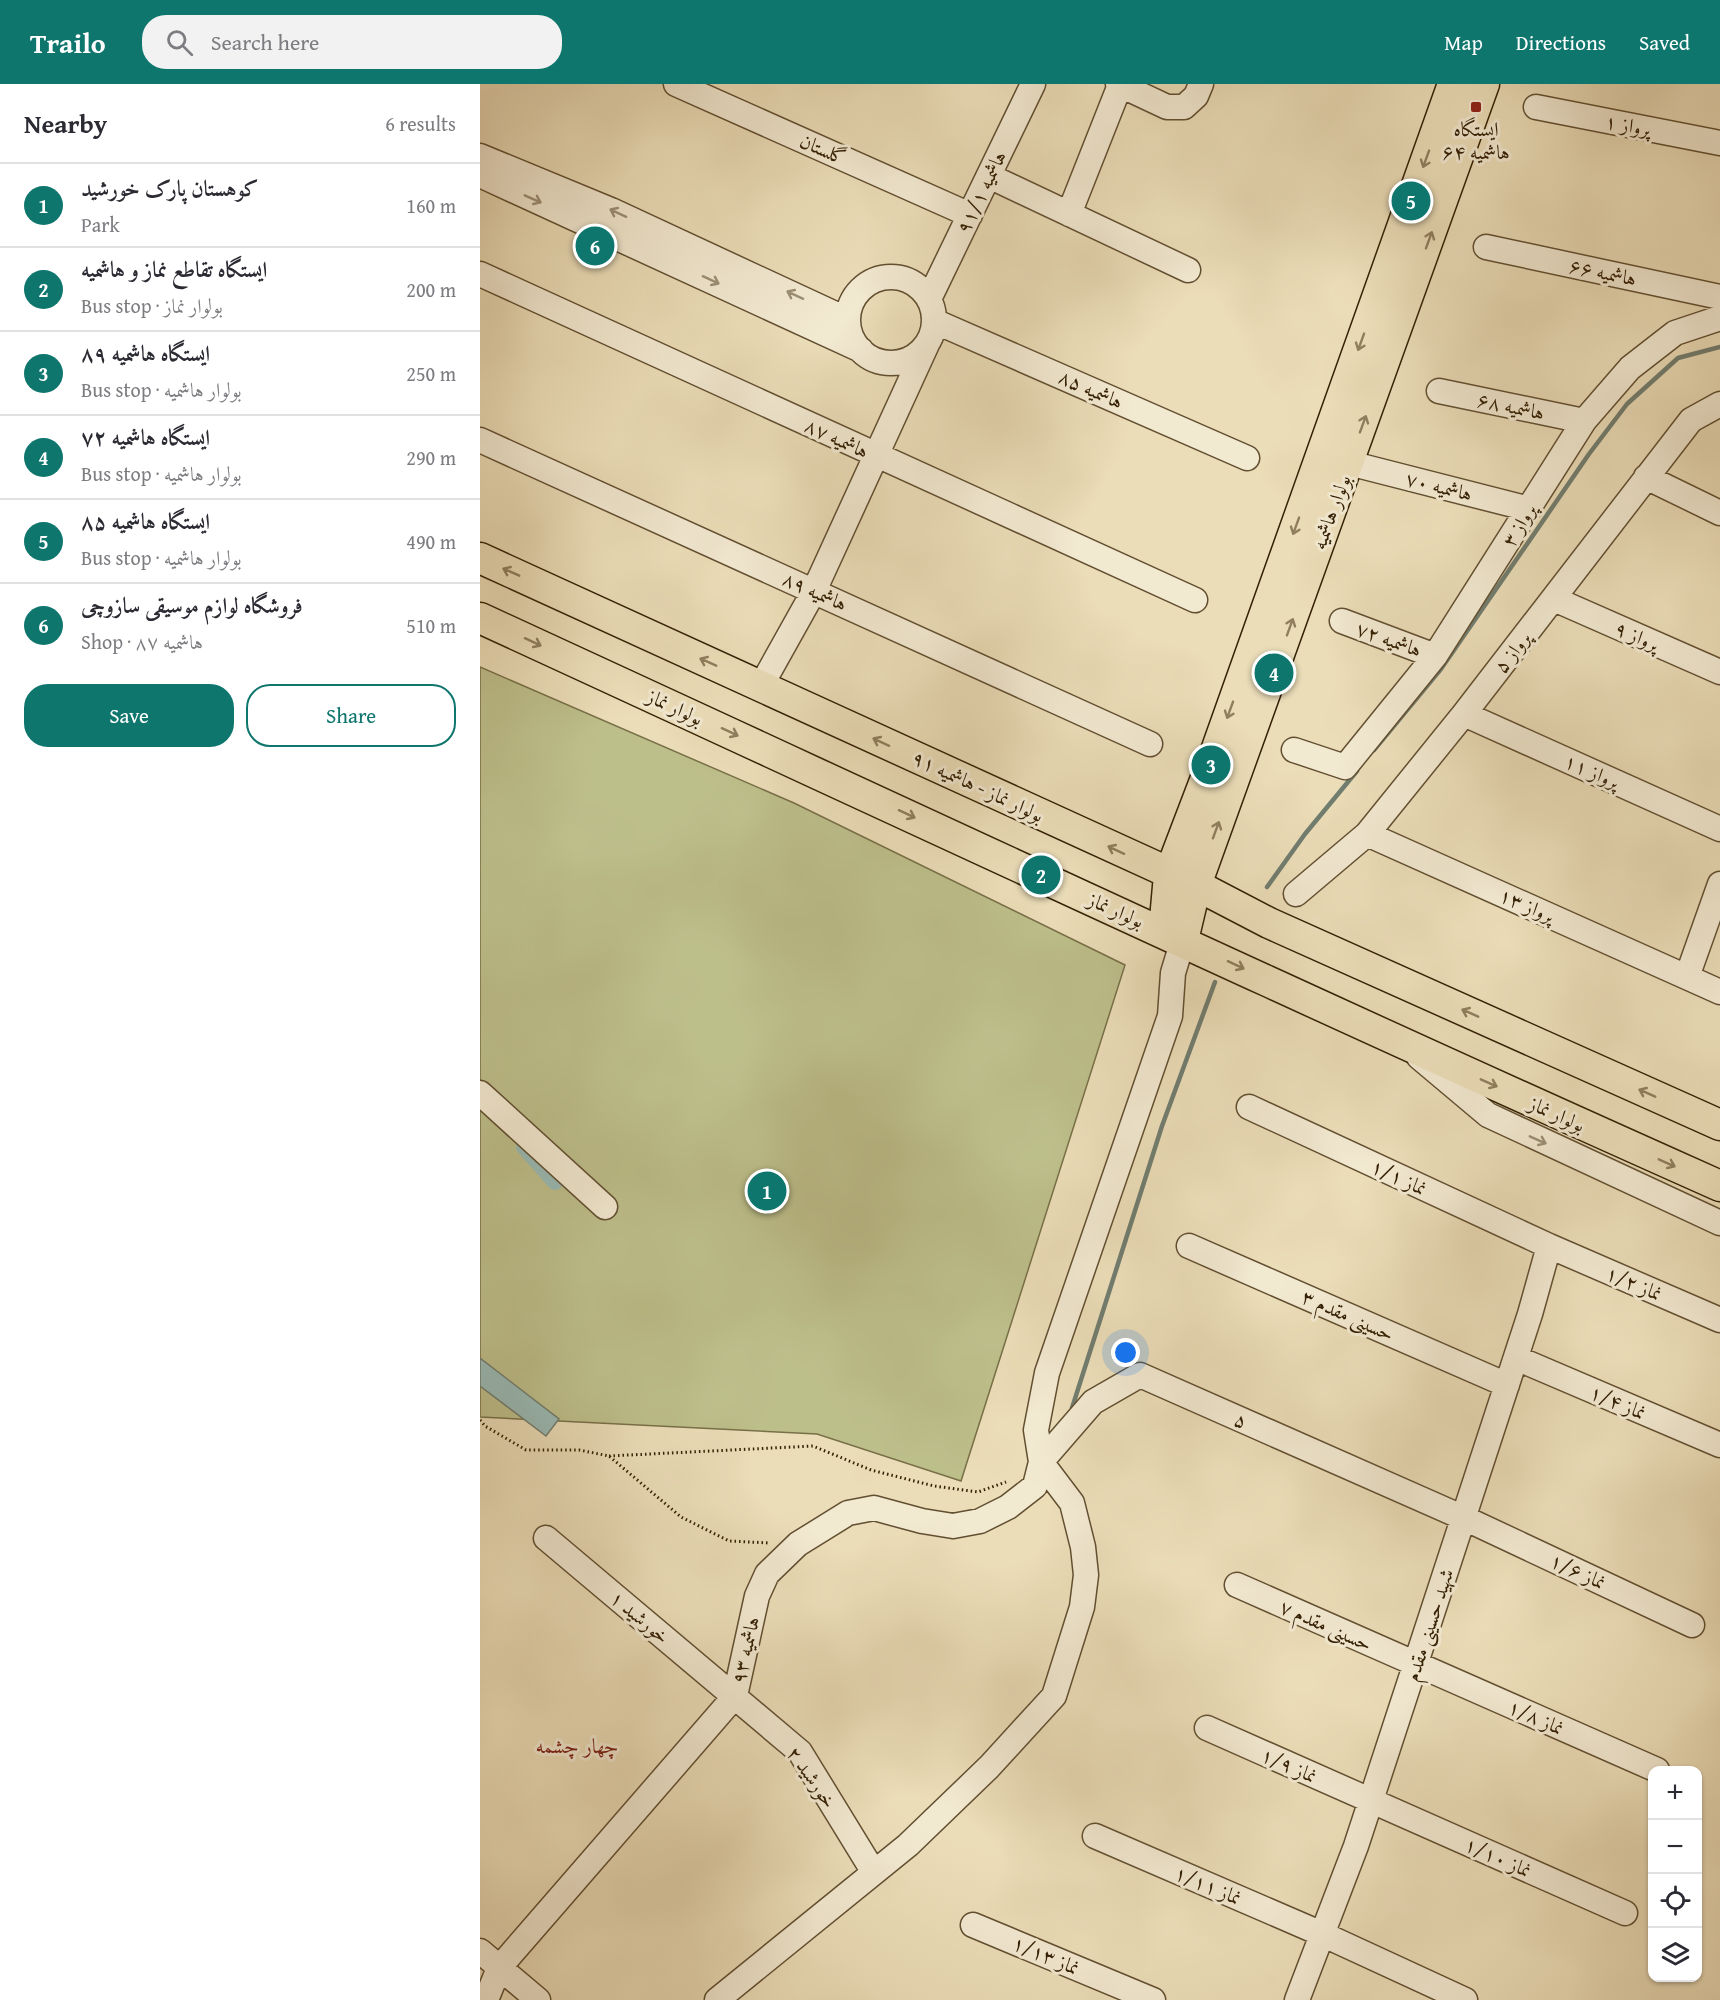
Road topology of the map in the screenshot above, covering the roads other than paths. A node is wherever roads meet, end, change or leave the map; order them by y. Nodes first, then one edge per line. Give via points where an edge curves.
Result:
1 (676, 84) edge
2 (1033, 84) edge
3 (1119, 84) edge
4 (1201, 84) edge
5 (1454, 84) edge
6 (1484, 84) edge
7 (1536, 107) dead end
8 (1720, 143) edge
9 (480, 156) edge
10 (480, 175) edge
11 (988, 176) junction
12 (970, 214) junction
13 (1069, 214) junction
14 (1486, 247) dead end
15 (1188, 270) dead end
16 (480, 274) edge
17 (1720, 297) edge
18 (1720, 318) edge
19 (848, 320) junction
20 (931, 321) junction
21 (861, 350) junction
22 (1439, 391) dead end
23 (1720, 404) edge
24 (1584, 421) junction
25 (480, 440) edge
26 (876, 456) junction
27 (1247, 458) dead end
28 (1349, 463) junction
29 (1646, 477) junction
30 (1529, 509) junction
31 (1720, 513) edge
32 (480, 558) edge
33 (814, 591) junction
34 (1554, 599) junction
35 (1195, 600) dead end
36 (480, 618) edge
37 (1342, 621) dead end
38 (1435, 656) junction
39 (1720, 672) edge
40 (761, 686) junction
41 (1464, 714) junction
42 (1150, 744) dead end
43 (1294, 750) dead end
44 (1720, 829) edge
45 (1367, 834) junction
46 (1182, 880) junction
47 (1720, 884) edge
48 (1296, 894) dead end
49 (1174, 936) junction
50 (1687, 977) junction
51 (1720, 992) edge
52 (1406, 1046) junction
53 (480, 1093) edge
54 (1249, 1107) dead end
55 (1720, 1125) edge
56 (1720, 1186) edge
57 (605, 1207) dead end
58 (1720, 1223) edge
59 (1189, 1246) dead end
60 (1549, 1246) junction
61 (1720, 1320) edge
62 (1516, 1358) junction
63 (1507, 1385) junction
64 (1720, 1445) edge
65 (1041, 1462) junction
66 (1464, 1518) junction
67 (546, 1538) dead end
68 (1237, 1585) dead end
69 (1692, 1624) dead end
70 (1416, 1664) junction
71 (735, 1696) junction
72 (1207, 1728) dead end
73 (1648, 1766) edge
74 (1371, 1801) junction
75 (1095, 1836) dead end
76 (873, 1871) junction
77 (1625, 1913) dead end
78 (973, 1925) dead end
79 (1322, 1934) junction
80 (480, 1951) edge
81 (498, 1968) junction
82 (486, 2000) edge
83 (538, 2000) edge
84 (717, 2000) edge
85 (1153, 2000) edge
86 (1297, 2000) edge
87 (1465, 2000) edge

1 - 12 street, گلستان
2 - 11 street, هاشمیه ۹۱/۱
3 - 4 street via 1167,107 1184,107 1196,96
3 - 13 street
5 -> 46 main road, بولوار هاشمیه via 1211,765
28 -> 6 main road, بولوار هاشمیه
7 - 8 street, پرواز ۱
19 -> 9 street via 610,210
10 -> 21 street
11 - 12 street, هاشمیه ۹۱/۱
11 - 13 street
12 - 20 street, هاشمیه ۹۱/۱
13 - 15 street
14 - 17 street, هاشمیه ۶۶
16 - 26 street, هاشمیه ۸۷
18 - 24 street, پرواز ۳ via 1675,333 1630,368
19 - 20 street via 862,289 881,279 903,279 922,290
19 - 21 street
20 - 21 street via 912,357 891,363 869,357
20 - 26 street, هاشمیه ۹۱/۱
20 - 27 street, هاشمیه ۸۵
22 - 24 street, هاشمیه ۶۸
23 - 29 street, پرواز ۵ via 1690,420
24 - 30 street, پرواز ۳
25 - 33 street, هاشمیه ۸۹
26 - 33 street, هاشمیه ۹۱/۱
26 - 35 street, هاشمیه ۸۷
28 - 30 street, هاشمیه ۷۰
46 -> 28 main road, بولوار هاشمیه
29 - 31 street
29 - 34 street, پرواز ۵
30 - 38 street, پرواز ۳
40 -> 32 main road
33 - 40 street, هاشمیه ۹۱/۱
33 - 42 street, هاشمیه ۸۹
34 - 39 street, پرواز ۹
34 - 41 street, پرواز ۵
36 -> 49 main road, بولوار نماز
37 - 38 street, هاشمیه ۷۲
38 - 43 street, پرواز ۳ via 1345,767
46 -> 40 main road, بولوار نماز - هاشمیه ۹۱
41 - 44 street, پرواز ۱۱
41 - 45 street, پرواز ۵
45 - 48 street, پرواز ۵
45 - 50 street, پرواز ۱۳
46 - 49 main road, بولوار هاشمیه
55 -> 46 main road via 1269,923
47 - 50 street
49 -> 52 main road, بولوار نماز
49 - 65 street via 1170,1016 1047,1373 1036,1430
50 - 51 street, پرواز ۱۳
52 -> 56 main road, بولوار نماز
52 -> 58 street via 1488,1115
53 - 57 street
54 - 60 street, نماز ۱/۱
59 - 63 street, حسینی مقدم ۳
60 - 61 street, نماز ۱/۲
60 - 62 street, شهید حسینی مقدم
62 - 63 street, شهید حسینی مقدم
62 - 64 street, نماز ۱/۴
63 - 66 street, شهید حسینی مقدم
65 - 66 street, ۵ via 1093,1402 1140,1375
65 - 71 street, هاشمیه ۹۳ via 1035,1486 1008,1507 980,1521 953,1526 874,1508 848,1513 798,1544 767,1574 757,1596
65 - 76 street via 1072,1503 1086,1575 1082,1607 1054,1696 989,1767 908,1845
66 - 69 street, نماز ۱/۶
66 - 70 street, شهید حسینی مقدم
67 - 71 street, خورشید ۱
68 - 70 street, حسینی مقدم ۷
70 - 73 street, نماز ۱/۸
70 - 74 street, شهید حسینی مقدم
71 - 76 street, خورشید ۲ via 800,1752
71 - 81 street, هاشمیه ۹۳
72 - 74 street, نماز ۱/۹
74 - 77 street, نماز ۱/۱۰
74 - 79 street, شهید حسینی مقدم
75 - 79 street, نماز ۱/۱۱
76 - 84 street
78 - 85 street, نماز ۱/۱۳
79 - 86 street, شهید حسینی مقدم
79 - 87 street, نماز ۱/۱۱
80 - 81 street
81 - 82 street
81 - 83 street

